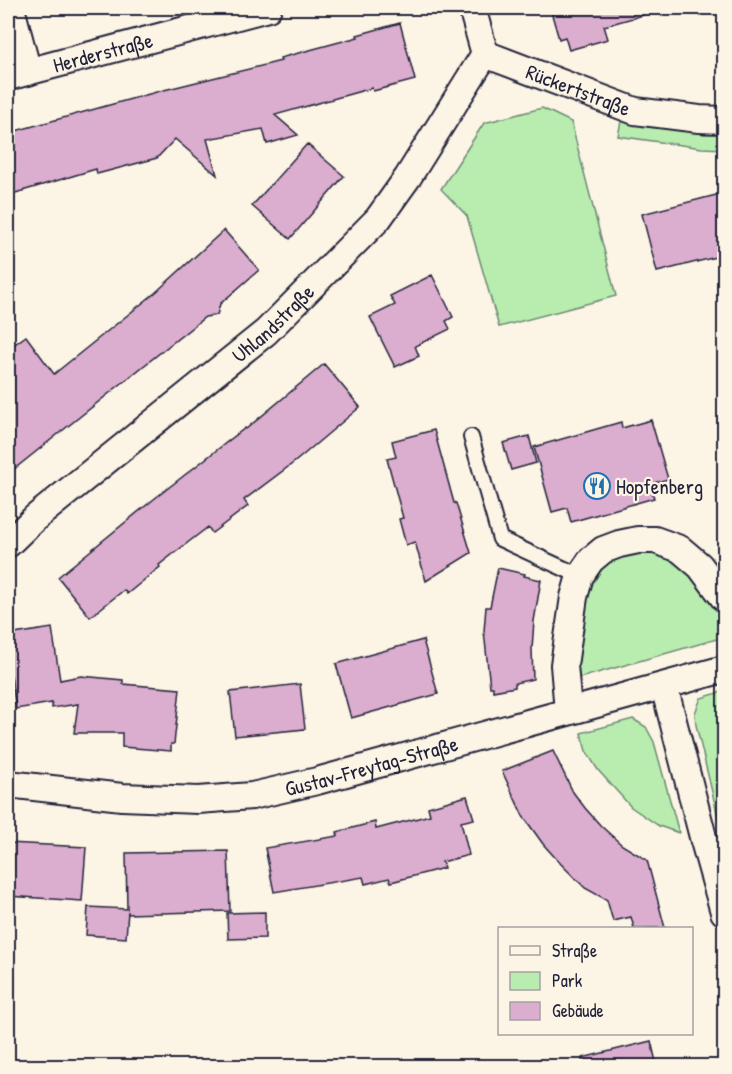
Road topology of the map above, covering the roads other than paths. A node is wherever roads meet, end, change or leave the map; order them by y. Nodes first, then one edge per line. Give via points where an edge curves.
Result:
1 (11, 8) edge
2 (268, 8) edge
3 (472, 8) edge
4 (485, 54) junction
5 (18, 75) edge
6 (724, 120) edge
7 (471, 437) dead end
8 (8, 544) edge
9 (580, 576) junction
10 (724, 598) edge
11 (724, 669) edge
12 (664, 686) junction
13 (568, 711) junction
14 (8, 784) edge
15 (724, 912) edge

1 - 5 street
2 - 5 street, Herderstraße
3 - 4 street
4 - 6 street, Rückertstraße via 635,111
4 - 8 street, Uhlandstraße via 378,219 266,332
7 - 9 lane via 500,539
9 - 10 street via 603,550 639,540 655,540 680,549 700,566
9 - 13 street via 564,669
11 - 12 street, Gustav-Freytag-Straße
12 - 13 street, Gustav-Freytag-Straße
12 - 15 street
13 - 14 street, Gustav-Freytag-Straße via 252,796 198,800 122,797

